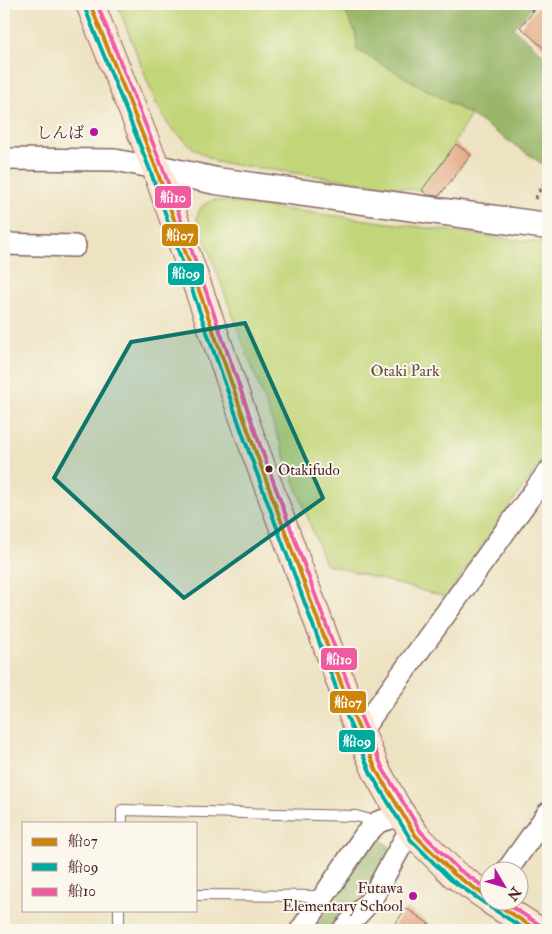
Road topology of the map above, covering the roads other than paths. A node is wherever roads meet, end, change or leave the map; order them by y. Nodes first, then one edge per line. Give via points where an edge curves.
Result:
1 (90, 4) edge
2 (4, 159) edge
3 (156, 168) junction
4 (548, 226) edge
5 (4, 244) edge
6 (75, 246) dead end
7 (548, 472) edge
8 (360, 732) junction
9 (548, 813) edge
10 (397, 821) junction
11 (122, 822) edge
12 (513, 862) edge
13 (480, 891) edge
14 (198, 895) edge
15 (324, 896) junction
16 (119, 912) edge
17 (510, 912) edge
18 (119, 930) edge
19 (302, 930) edge
20 (343, 930) edge
21 (536, 930) edge

1 - 3 main road
2 - 3 street via 115,160
3 - 4 street via 216,180
3 - 8 main road via 255,450
5 - 6 street
7 - 8 street
8 - 10 main road
9 - 12 street
10 - 11 lane via 356,816 122,810
10 - 13 main road via 454,874
10 - 15 street via 365,836
10 - 20 street via 371,900
14 - 15 lane
15 - 19 street
16 - 18 lane
17 - 21 main road

